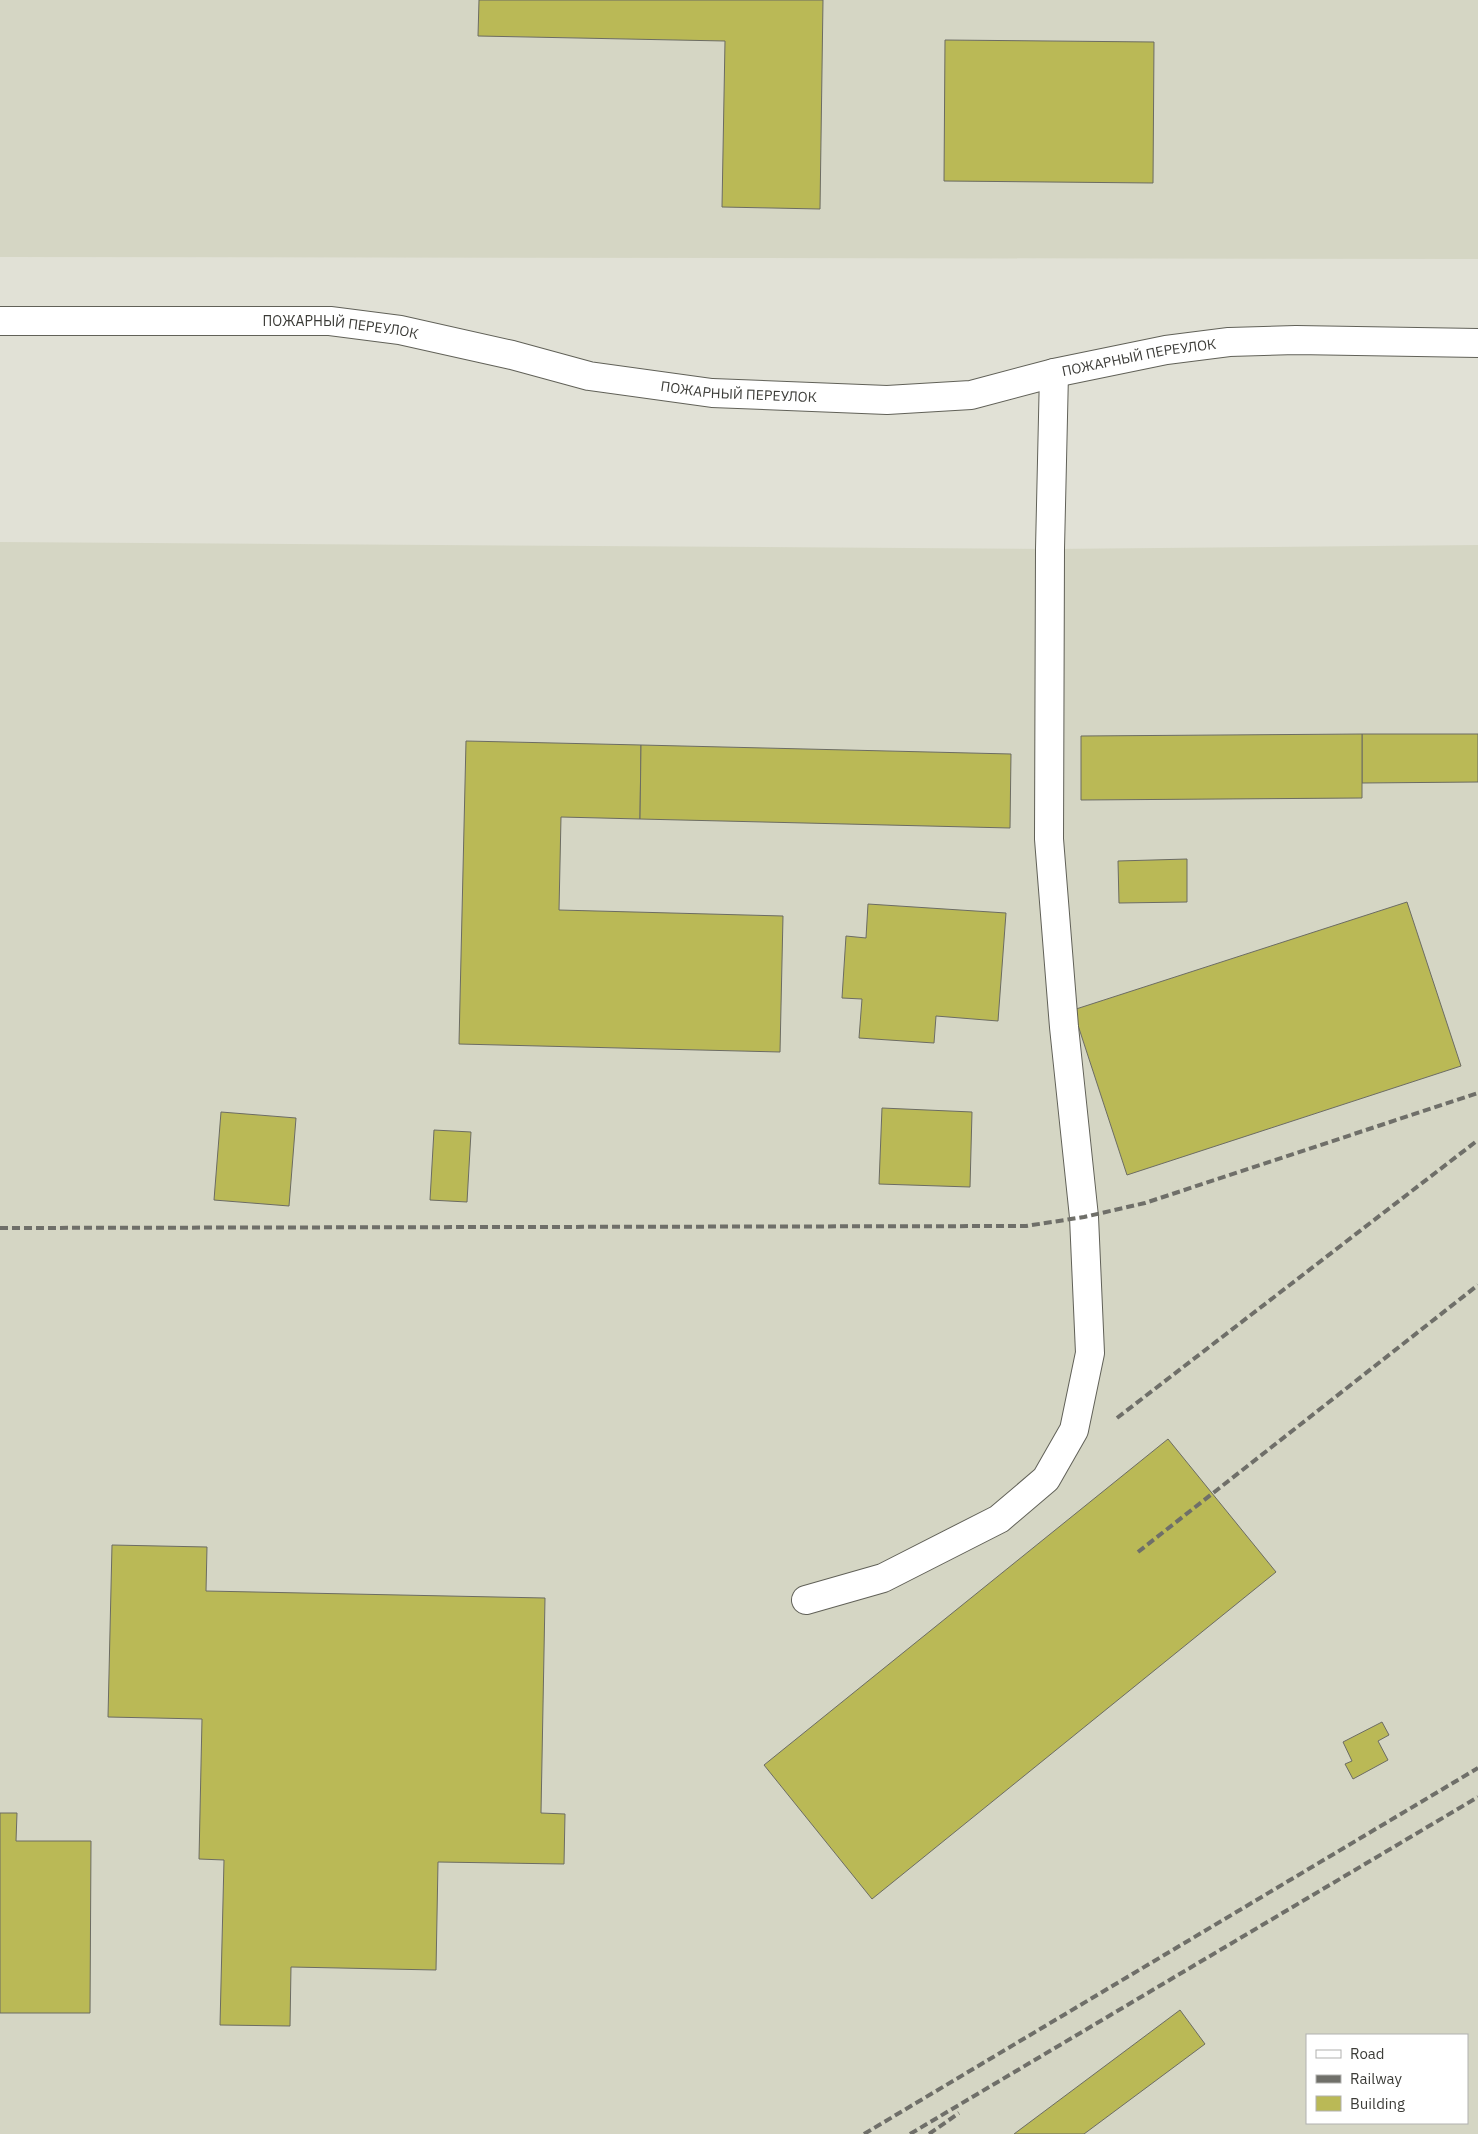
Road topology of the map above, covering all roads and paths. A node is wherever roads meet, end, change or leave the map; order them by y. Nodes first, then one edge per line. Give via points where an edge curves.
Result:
1 (0, 320) edge
2 (1478, 343) edge
3 (1054, 373) junction
4 (806, 1600) dead end

1 - 3 street, ПОЖАРНЫЙ ПЕРЕУЛОК via 330,321 400,330 589,376 712,393 887,400 971,395
2 - 3 street, ПОЖАРНЫЙ ПЕРЕУЛОК via 1229,342 1166,350
3 - 4 street via 1049,839 1084,1217 1088,1363 1070,1438 1046,1478 999,1519 883,1578

